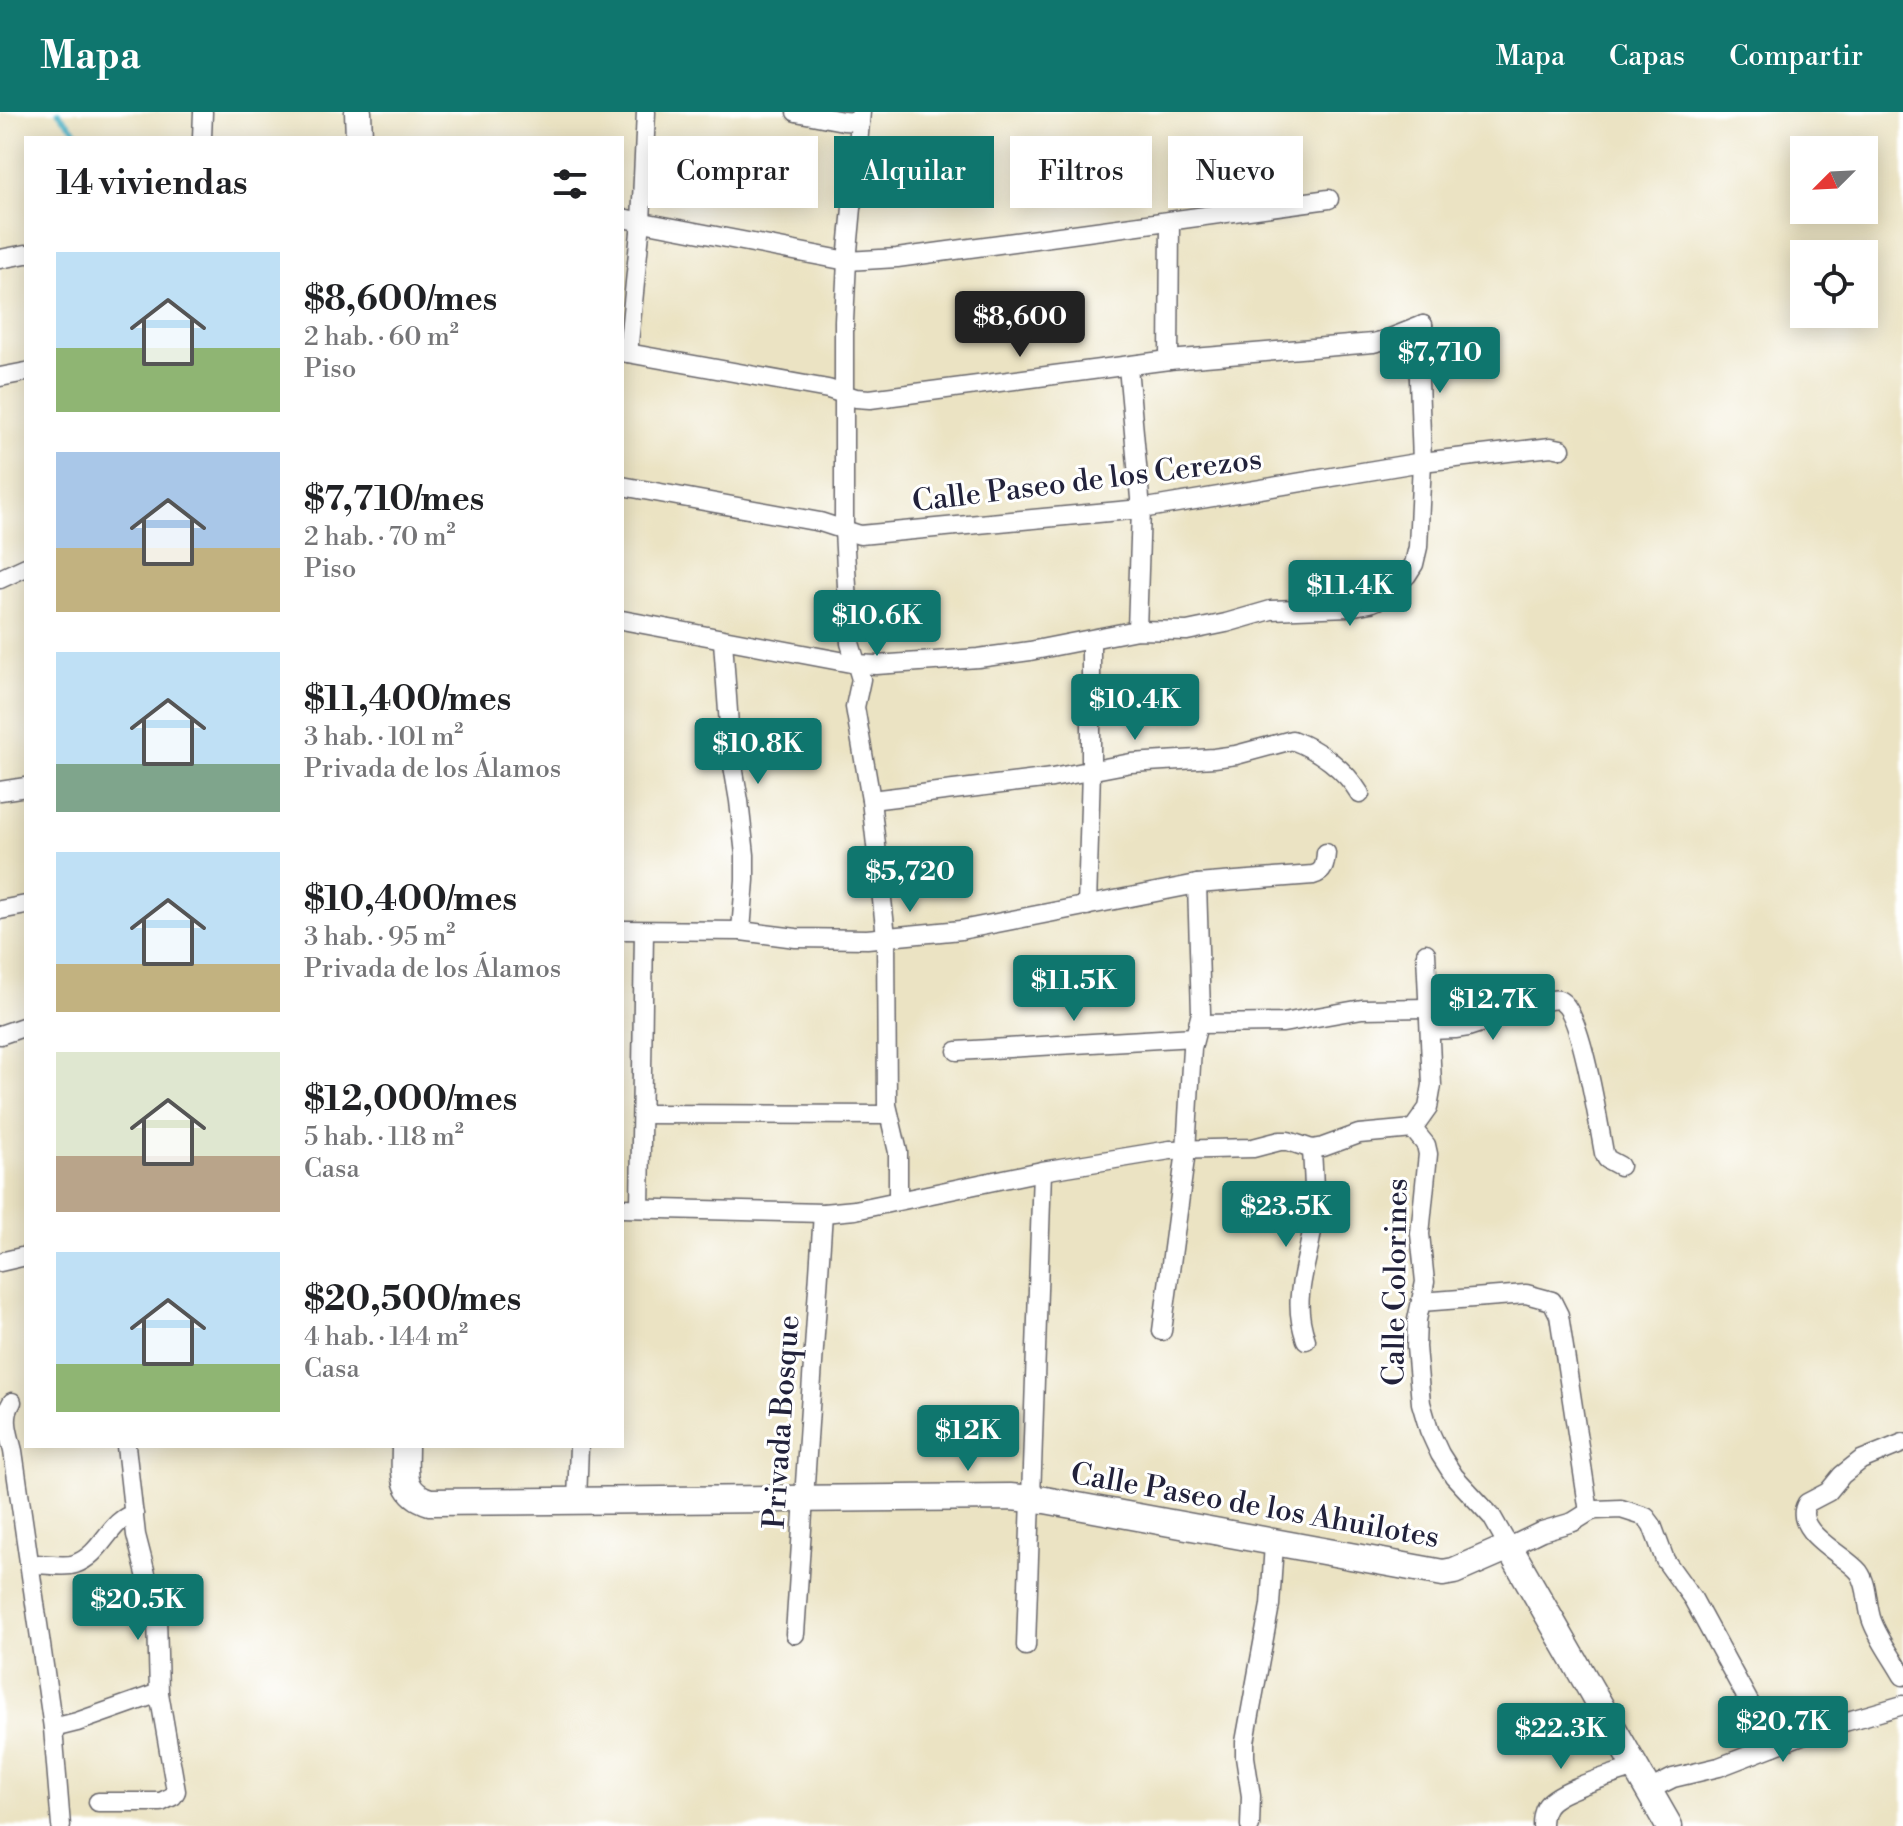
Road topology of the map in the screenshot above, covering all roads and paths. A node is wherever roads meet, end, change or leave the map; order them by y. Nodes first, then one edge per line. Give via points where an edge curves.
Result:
1 (203, 112) edge
2 (358, 112) edge
3 (646, 112) edge
4 (796, 112) edge
5 (860, 117) edge
6 (202, 136) edge
7 (359, 136) edge
8 (1329, 199) dead end
9 (631, 220) edge
10 (1170, 221) junction
11 (24, 254) edge
12 (0, 259) edge
13 (847, 261) junction
14 (625, 352) edge
15 (1169, 360) junction
16 (1128, 367) junction
17 (24, 372) edge
18 (0, 377) edge
19 (844, 394) junction
20 (1561, 449) dead end
21 (1422, 462) junction
22 (624, 486) edge
23 (1141, 509) junction
24 (844, 530) junction
25 (24, 568) edge
26 (0, 579) edge
27 (624, 620) edge
28 (1137, 630) junction
29 (1091, 640) junction
30 (723, 641) junction
31 (856, 664) junction
32 (1091, 770) junction
33 (24, 787) edge
34 (0, 791) edge
35 (1360, 794) dead end
36 (871, 800) junction
37 (1326, 853) dead end
38 (1197, 884) junction
39 (24, 905) edge
40 (1087, 906) junction
41 (0, 910) edge
42 (624, 930) edge
43 (644, 931) junction
44 (741, 931) junction
45 (886, 936) junction
46 (1426, 953) dead end
47 (1429, 1008) junction
48 (24, 1027) edge
49 (1196, 1030) junction
50 (1430, 1030) junction
51 (0, 1035) edge
52 (957, 1051) dead end
53 (642, 1114) junction
54 (889, 1115) junction
55 (1413, 1129) junction
56 (1312, 1149) junction
57 (1186, 1151) junction
58 (1620, 1166) dead end
59 (1042, 1171) junction
60 (898, 1200) junction
61 (631, 1208) edge
62 (823, 1213) junction
63 (24, 1256) edge
64 (0, 1262) edge
65 (1421, 1302) junction
66 (1162, 1331) dead end
67 (1306, 1340) dead end
68 (13, 1400) edge
69 (1903, 1443) edge
70 (126, 1448) edge
71 (405, 1448) edge
72 (579, 1448) edge
73 (805, 1498) junction
74 (1030, 1498) junction
75 (577, 1501) junction
76 (1589, 1512) junction
77 (134, 1514) junction
78 (1274, 1544) junction
79 (1509, 1547) junction
80 (30, 1564) junction
81 (795, 1634) dead end
82 (1026, 1646) dead end
83 (1903, 1676) edge
84 (159, 1693) junction
85 (1903, 1705) edge
86 (53, 1728) junction
87 (1773, 1746) junction
88 (1642, 1778) junction
89 (98, 1802) dead end
90 (61, 1826) edge
91 (1250, 1826) edge
92 (1542, 1826) edge
93 (1669, 1826) edge

1 - 6 street
2 - 7 street
3 - 9 street
4 - 5 street via 843,121
5 - 13 street
8 - 10 street
9 - 13 street
9 - 14 street
10 - 13 street
10 - 15 street
11 - 12 street
13 - 19 street
14 - 19 street
15 - 16 street
15 - 21 street via 1373,343 1423,325 1418,353
16 - 19 street via 870,399
16 - 23 street
17 - 18 street
19 - 24 street
20 - 21 street, Calle Paseo de los Cerezos
21 - 23 street, Calle Paseo de los Cerezos
21 - 28 street via 1414,564 1384,597 1349,607 1271,610 1187,631
22 - 24 street, Calle Paseo de los Cerezos
23 - 24 street, Calle Paseo de los Cerezos via 860,535
23 - 28 street
24 - 31 street via 850,643
25 - 26 street
27 - 30 street
28 - 29 street
29 - 31 street via 978,658
29 - 32 street
30 - 31 street
30 - 44 street via 745,855
31 - 36 street via 861,679 855,707
32 - 35 street via 1236,755 1292,740 1344,772
32 - 36 street
32 - 40 street
33 - 34 street
36 - 45 street
37 - 38 street via 1324,868 1317,874
38 - 40 street
38 - 49 street via 1201,1013
39 - 41 street
40 - 45 street via 961,930
42 - 43 street
43 - 44 street
43 - 53 street
44 - 45 street via 852,940
45 - 54 street
46 - 47 street
47 - 49 street via 1362,1009
47 - 50 street
48 - 51 street
49 - 52 street
49 - 57 street
50 - 55 street via 1431,1097
50 - 58 street via 1468,1027 1550,1000 1566,1005 1604,1153
53 - 54 street
53 - 61 street
54 - 60 street via 898,1152
55 - 56 street via 1359,1134
55 - 65 street, Calle Colorines via 1428,1154 1420,1234 1425,1282
56 - 57 street via 1280,1141 1253,1148
56 - 67 street via 1313,1228 1300,1286 1300,1324
57 - 59 street
57 - 66 street
59 - 60 street
59 - 74 street
60 - 62 street
61 - 62 street
62 - 73 street, Privada Bosque
63 - 64 street
65 - 76 street via 1526,1294 1552,1301 1559,1315
65 - 79 street, Calle Colorines via 1418,1377 1429,1430 1454,1476 1492,1517
68 - 80 street via 6,1423
69 - 83 street via 1861,1460 1828,1492 1807,1503 1803,1513 1820,1540 1860,1573 1871,1619
70 - 77 street
71 - 75 street, Calle Paseo de los Ahuilotes via 407,1483 420,1499
72 - 75 street
73 - 74 street, Calle Paseo de los Ahuilotes
73 - 75 street, Calle Paseo de los Ahuilotes
73 - 81 street, Privada Bosque
74 - 78 street, Calle Paseo de los Ahuilotes
74 - 82 street
76 - 79 street
76 - 87 street via 1621,1509 1646,1517 1665,1560 1693,1599
77 - 80 street via 121,1519 94,1553 74,1564
77 - 84 street via 157,1617
78 - 79 street, Calle Paseo de los Ahuilotes via 1443,1573
78 - 91 street via 1270,1605 1245,1742
79 - 88 street
80 - 86 street
84 - 86 street
84 - 89 street via 176,1783 173,1796 161,1802
85 - 87 street
86 - 90 street
87 - 88 street via 1719,1767 1673,1778
88 - 92 street via 1562,1793 1546,1806
88 - 93 street

